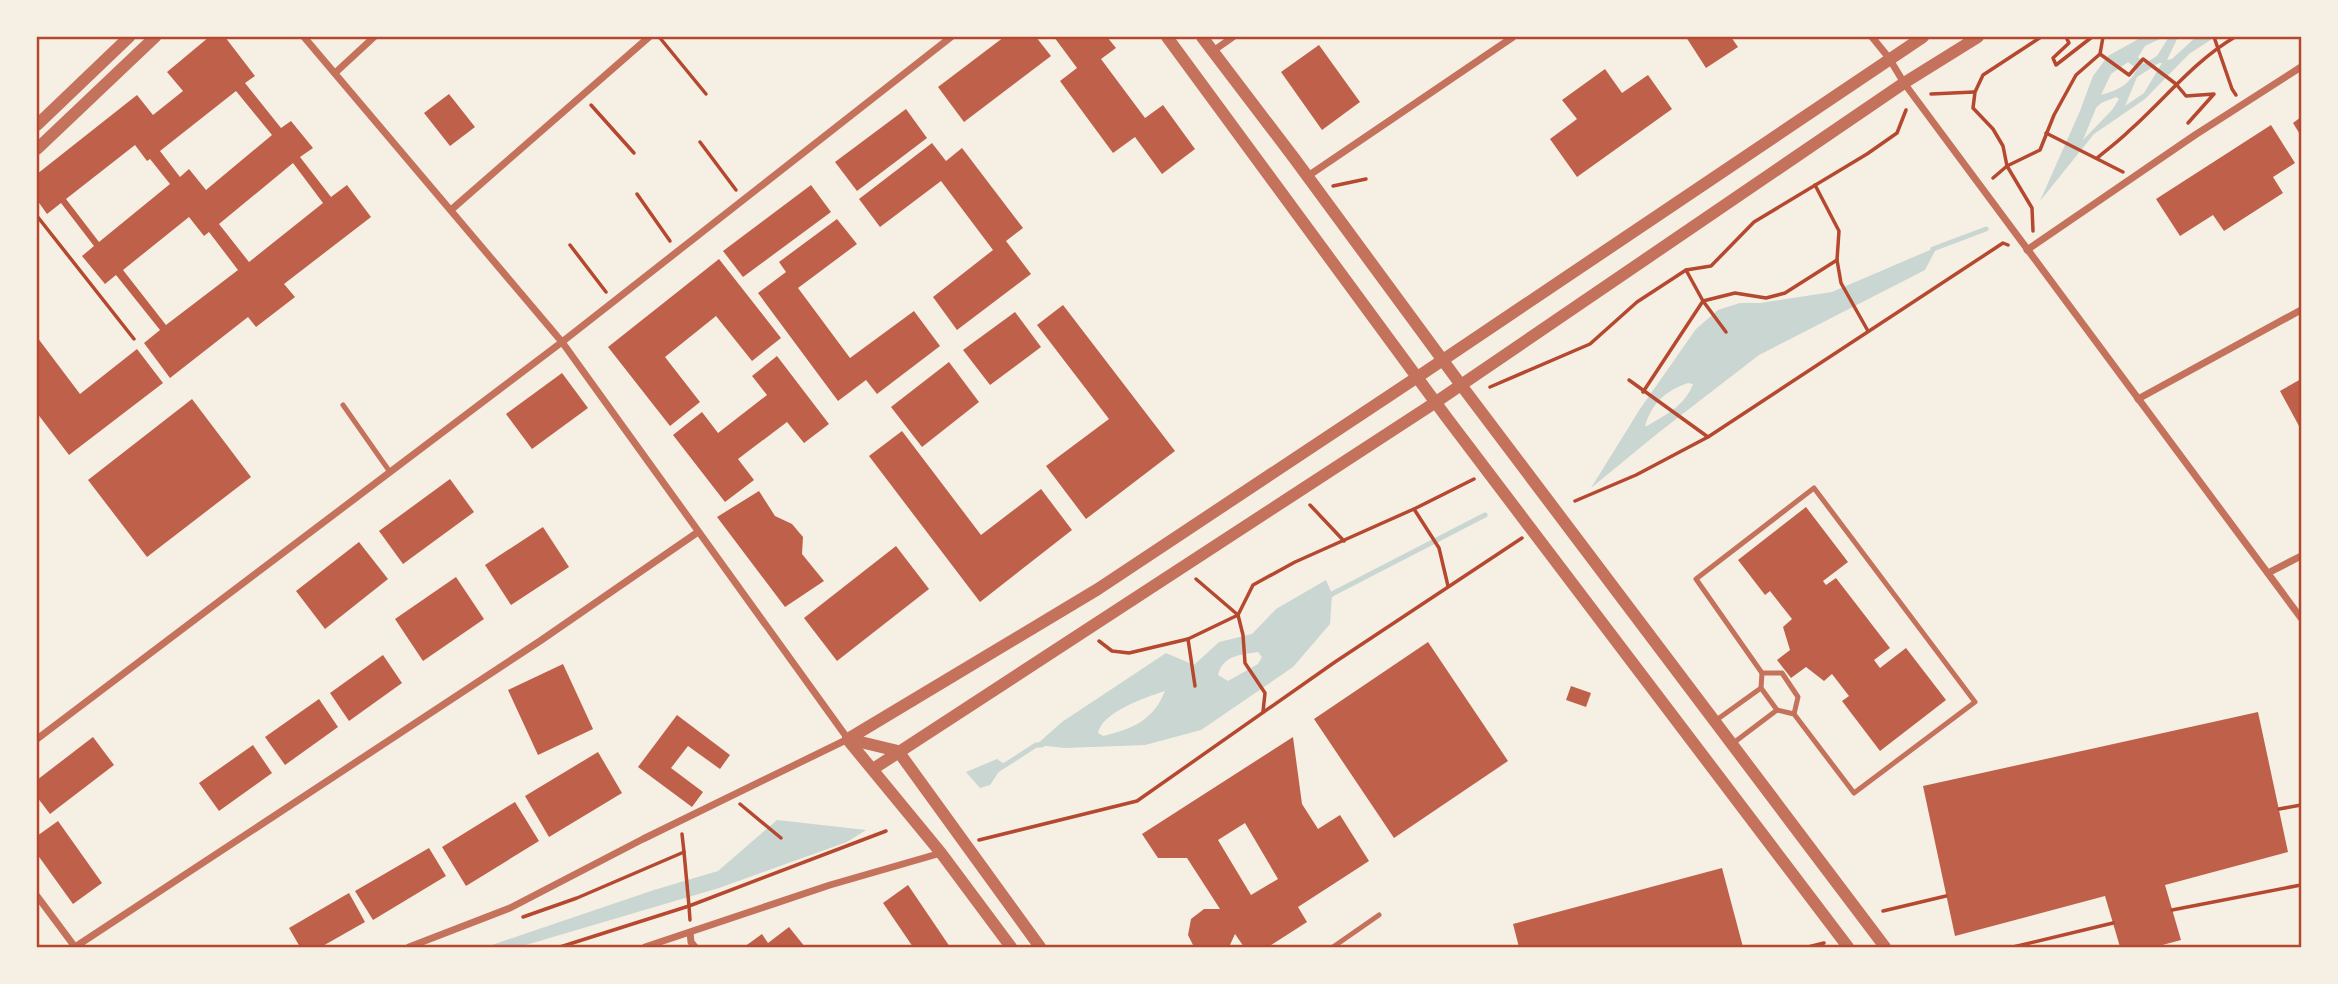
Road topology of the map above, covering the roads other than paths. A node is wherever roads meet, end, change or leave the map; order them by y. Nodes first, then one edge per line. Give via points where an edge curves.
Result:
1 (129, 37) edge
2 (155, 37) edge
3 (304, 37) edge
4 (374, 37) edge
5 (649, 37) edge
6 (951, 37) edge
7 (1167, 37) edge
8 (1202, 37) edge
9 (1233, 37) edge
10 (1513, 37) edge
11 (1872, 37) edge
12 (1923, 37) edge
13 (1978, 37) edge
14 (1213, 51) junction
15 (1889, 58) junction
16 (2301, 67) edge
17 (335, 73) junction
18 (1904, 83) junction
19 (37, 125) edge
20 (37, 149) edge
21 (1308, 176) junction
22 (451, 211) junction
23 (2027, 250) junction
24 (2301, 310) edge
25 (562, 342) junction
26 (1443, 360) junction
27 (1419, 376) junction
28 (1461, 385) junction
29 (2138, 398) junction
30 (1436, 402) junction
31 (343, 405) dead end
32 (390, 472) junction
33 (698, 532) junction
34 (2301, 556) edge
35 (2268, 573) junction
36 (2301, 618) edge
37 (1762, 673) junction
38 (1761, 688) junction
39 (1777, 710) junction
40 (1794, 714) junction
41 (1714, 721) junction
42 (37, 739) edge
43 (848, 739) junction
44 (1732, 744) junction
45 (898, 751) junction
46 (873, 769) junction
47 (941, 853) junction
48 (37, 896) edge
49 (1379, 915) dead end
50 (691, 933) junction
51 (75, 947) edge
52 (409, 947) edge
53 (645, 947) edge
54 (695, 947) edge
55 (1011, 947) edge
56 (1040, 947) edge
57 (1333, 947) edge
58 (1848, 947) edge
59 (1885, 947) edge

1 - 19 street
2 - 20 street
3 - 17 street
4 - 17 street
5 - 22 street
6 - 25 street
7 - 27 street
8 - 14 street
9 - 14 street
10 - 21 street
11 - 15 street
12 - 15 street
13 - 18 street
14 - 21 street
15 - 18 street
15 - 26 street
16 - 23 street
17 - 22 street
18 - 23 street
18 - 28 street
21 - 26 street
22 - 25 street
23 - 29 street
24 - 29 street
25 - 32 street
25 - 33 street
26 - 27 street
26 - 28 street
27 - 30 street
27 - 43 street via 1098,589
28 - 30 street
28 - 41 street
29 - 35 street
30 - 45 street
30 - 58 street
31 - 32 lane
32 - 42 street
33 - 43 street
33 - 51 street
34 - 35 street
35 - 36 street
37 - 38 lane
37 - 40 lane via 1782,673 1798,697
37 - 40 lane via 1696,579 1814,488 1975,702 1854,793
38 - 39 lane
38 - 41 lane
39 - 40 lane
39 - 44 lane
41 - 44 street
43 - 45 street
43 - 46 street
43 - 52 street via 510,908
44 - 59 street
45 - 46 street
45 - 56 street
46 - 47 street
47 - 50 street
47 - 55 street
48 - 51 street
49 - 57 lane
50 - 53 street
50 - 54 street

